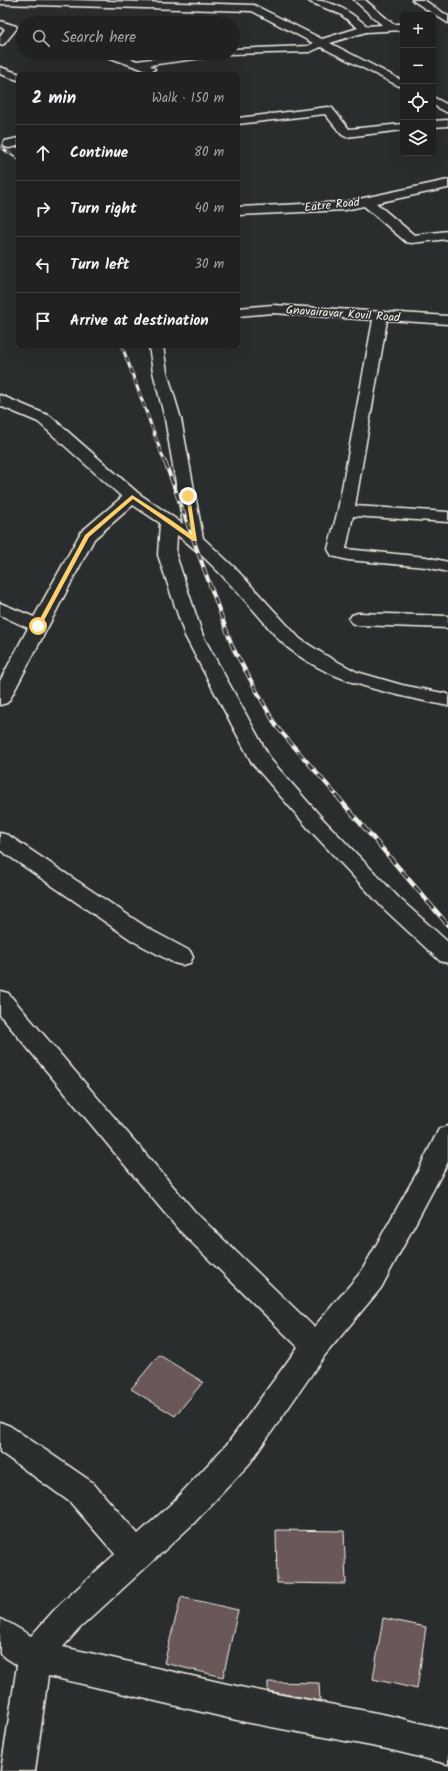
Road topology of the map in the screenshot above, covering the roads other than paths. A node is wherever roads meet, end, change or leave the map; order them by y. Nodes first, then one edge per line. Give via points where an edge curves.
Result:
1 (0, 0) edge
2 (313, 0) edge
3 (358, 0) edge
4 (417, 0) edge
5 (19, 1) edge
6 (448, 20) edge
7 (0, 24) edge
8 (448, 24) edge
9 (436, 25) edge
10 (391, 28) junction
11 (400, 28) edge
12 (365, 29) junction
13 (0, 42) edge
14 (321, 43) junction
15 (240, 52) edge
16 (126, 60) edge
17 (166, 60) edge
18 (137, 64) junction
19 (0, 70) edge
20 (157, 72) edge
21 (16, 76) edge
22 (401, 84) edge
23 (436, 102) edge
24 (448, 110) edge
25 (240, 120) edge
26 (448, 123) edge
27 (436, 124) edge
28 (400, 127) edge
29 (448, 184) edge
30 (366, 201) junction
31 (240, 211) edge
32 (448, 235) edge
33 (240, 312) edge
34 (381, 316) junction
35 (448, 320) edge
36 (156, 348) edge
37 (0, 400) edge
38 (132, 497) junction
39 (346, 510) junction
40 (448, 517) edge
41 (169, 521) junction
42 (195, 540) junction
43 (448, 567) edge
44 (0, 608) edge
45 (358, 619) dead end
46 (448, 622) edge
47 (38, 626) junction
48 (1, 694) edge
49 (448, 700) edge
50 (0, 840) edge
51 (448, 955) edge
52 (182, 957) dead end
53 (0, 999) edge
54 (448, 1136) edge
55 (315, 1346) junction
56 (0, 1436) edge
57 (137, 1556) junction
58 (0, 1635) edge
59 (34, 1657) junction
60 (448, 1747) edge
61 (18, 1771) edge

1 - 5 street
2 - 12 street via 344,12
3 - 10 street
4 - 6 street
5 - 14 street via 254,8
7 - 13 street via 12,28
8 - 9 street
10 - 11 street
10 - 12 street
12 - 14 street
14 - 15 street via 310,49
14 - 22 street
16 - 18 street
17 - 18 street
18 - 20 street
19 - 21 street
23 - 24 street
25 - 28 street via 328,110 346,133
26 - 27 street
29 - 30 street, Eatre Road
30 - 31 street, Eatre Road via 344,206
30 - 32 street via 411,239
33 - 34 street, Gnavairavar Kovil Road via 273,309
34 - 35 street, Gnavairavar Kovil Road
34 - 39 street
36 - 42 street via 173,419
37 - 38 street via 44,420
38 - 41 street
38 - 47 street via 87,536
39 - 40 street
39 - 43 street via 338,552
41 - 42 street
41 - 51 street via 167,555 194,636 262,763 391,903
42 - 49 street via 229,572 293,643 318,659 350,676 398,690
44 - 47 street
45 - 46 street
47 - 48 street
50 - 52 street via 141,935
53 - 55 street via 187,1221
54 - 55 street via 429,1176 371,1280
55 - 57 street via 239,1453 182,1514
56 - 57 street via 80,1492
57 - 59 street via 68,1618
58 - 59 street
59 - 60 street via 245,1705 388,1732
59 - 61 street

